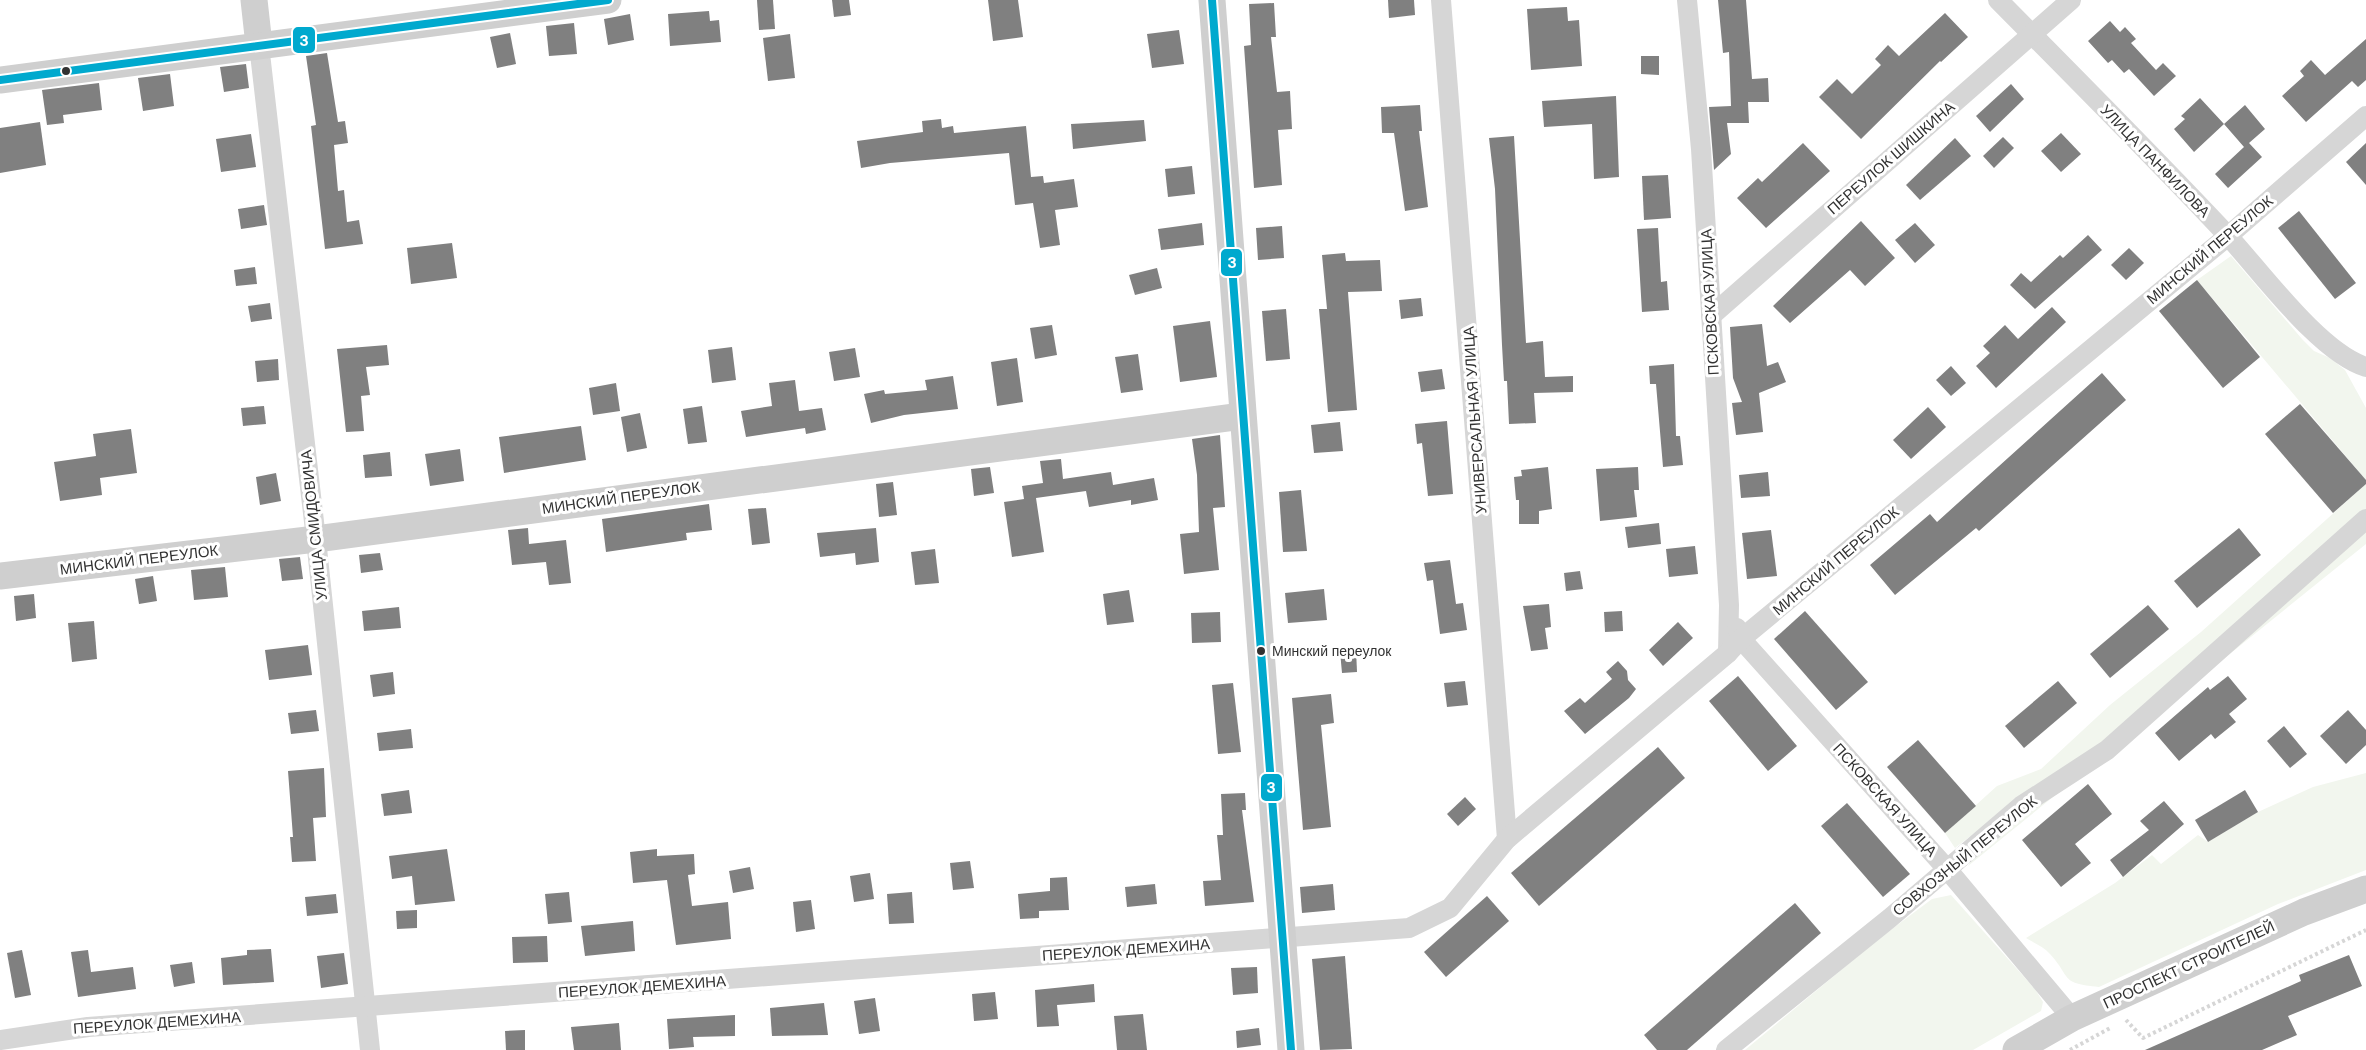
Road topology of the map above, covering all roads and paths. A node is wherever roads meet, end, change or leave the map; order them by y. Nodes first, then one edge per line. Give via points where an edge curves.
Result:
1 (254, 0) edge
2 (608, 0) edge
3 (1212, 0) edge
4 (1442, 0) edge
5 (1687, 0) edge
6 (1998, 0) edge
7 (2072, 0) edge
8 (2033, 35) junction
9 (259, 45) junction
10 (0, 80) edge
11 (2366, 116) edge
12 (2228, 236) junction
13 (1711, 316) junction
14 (2366, 367) edge
15 (1242, 416) junction
16 (2366, 519) edge
17 (316, 539) junction
18 (0, 576) edge
19 (1735, 646) junction
20 (1507, 839) junction
21 (1947, 869) junction
22 (2366, 889) edge
23 (2366, 930) edge
24 (1284, 938) junction
25 (366, 1008) junction
26 (2072, 1018) junction
27 (2127, 1020) dead end
28 (0, 1040) edge
29 (370, 1050) edge
30 (1291, 1050) edge
31 (1726, 1050) edge
32 (2016, 1050) edge

1 - 9 main road, УЛИЦА СМИДОВИЧА
2 - 9 main road
3 - 15 main road
4 - 20 street, УНИВЕРСАЛЬНАЯ УЛИЦА
5 - 13 street, ПСКОВСКАЯ УЛИЦА
6 - 8 street, УЛИЦА ПАНФИЛОВА
7 - 8 street, ПЕРЕУЛОК ШИШКИНА
8 - 12 street, УЛИЦА ПАНФИЛОВА
8 - 13 street, ПЕРЕУЛОК ШИШКИНА
9 - 10 main road
9 - 17 street, УЛИЦА СМИДОВИЧА
11 - 12 street, МИНСКИЙ ПЕРЕУЛОК
12 - 14 street, УЛИЦА ПАНФИЛОВА via 2321,338 2355,364
12 - 19 street, МИНСКИЙ ПЕРЕУЛОК
13 - 19 street, ПСКОВСКАЯ УЛИЦА via 1729,605
15 - 17 main road, МИНСКИЙ ПЕРЕУЛОК
15 - 24 main road
16 - 21 street, СОВХОЗНЫЙ ПЕРЕУЛОК via 2107,750 2021,806
17 - 18 main road, МИНСКИЙ ПЕРЕУЛОК
17 - 25 street, УЛИЦА СМИДОВИЧА
19 - 20 street, МИНСКИЙ ПЕРЕУЛОК
19 - 21 street, ПСКОВСКАЯ УЛИЦА
20 - 24 street, МИНСКИЙ ПЕРЕУЛОК via 1450,908 1409,928
21 - 26 street, ПСКОВСКАЯ УЛИЦА
21 - 31 street, СОВХОЗНЫЙ ПЕРЕУЛОК
22 - 26 main road, ПРОСПЕКТ СТРОИТЕЛЕЙ via 2304,912
23 - 27 path via 2142,1038
24 - 25 street, ПЕРЕУЛОК ДЕМЕХИНА
24 - 30 main road
25 - 28 street, ПЕРЕУЛОК ДЕМЕХИНА via 88,1028
25 - 29 street, УЛИЦА СМИДОВИЧА
26 - 32 main road, ПРОСПЕКТ СТРОИТЕЛЕЙ

